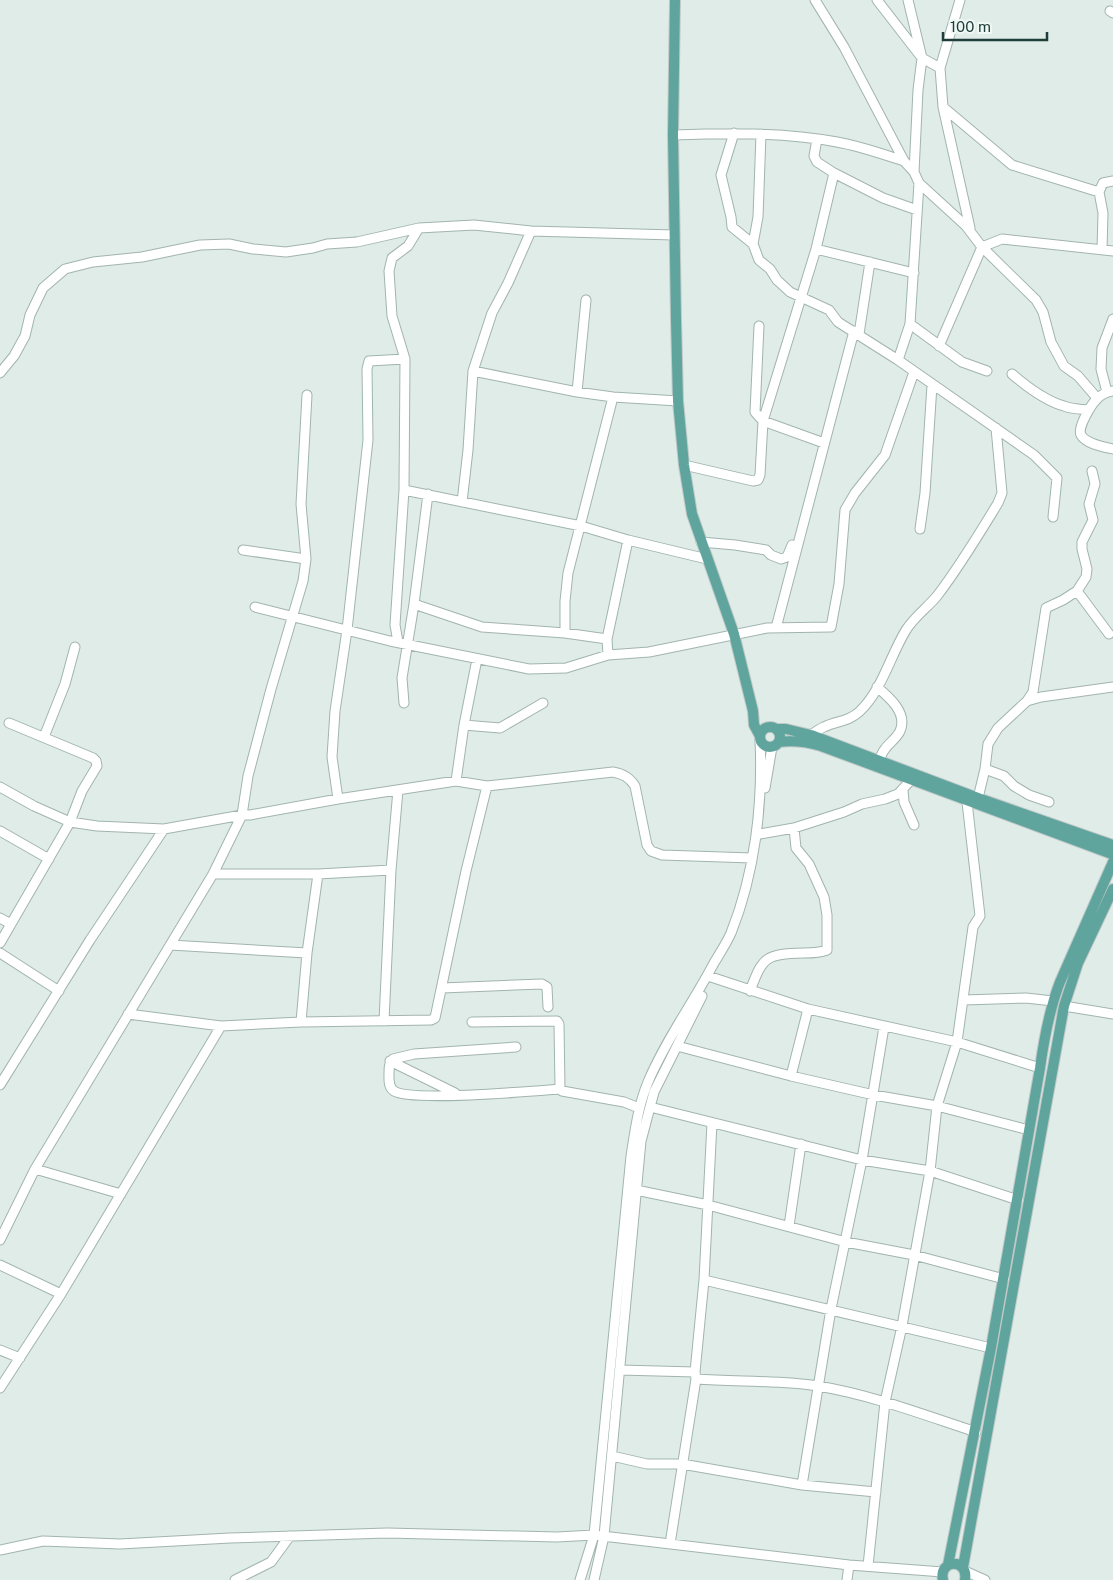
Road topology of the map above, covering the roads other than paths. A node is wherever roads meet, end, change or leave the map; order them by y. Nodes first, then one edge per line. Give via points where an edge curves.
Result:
1 (675, 0) edge
2 (815, 0) edge
3 (877, 0) edge
4 (908, 0) edge
5 (960, 0) edge
6 (922, 58) junction
7 (940, 68) junction
8 (943, 107) junction
9 (734, 133) junction
10 (761, 134) junction
11 (673, 136) junction
12 (817, 139) junction
13 (904, 162) junction
14 (914, 172) junction
15 (834, 173) junction
16 (1113, 182) edge
17 (919, 183) junction
18 (1100, 192) junction
19 (916, 210) junction
20 (419, 228) junction
21 (531, 232) junction
22 (971, 233) junction
23 (674, 235) junction
24 (752, 244) junction
25 (982, 247) junction
26 (816, 249) junction
27 (1102, 249) junction
28 (1113, 251) edge
29 (870, 262) junction
30 (914, 273) junction
31 (802, 296) junction
32 (586, 300) dead end
33 (1113, 319) edge
34 (910, 324) junction
35 (759, 326) dead end
36 (857, 332) junction
37 (939, 346) junction
38 (405, 359) junction
39 (898, 360) junction
40 (473, 370) junction
41 (987, 371) dead end
42 (914, 372) junction
43 (0, 373) edge
44 (1012, 374) dead end
45 (932, 385) junction
46 (577, 392) junction
47 (1110, 392) edge
48 (307, 395) dead end
49 (613, 397) junction
50 (1097, 398) junction
51 (678, 401) junction
52 (1088, 410) junction
53 (763, 421) junction
54 (996, 428) junction
55 (824, 443) junction
56 (1113, 449) edge
57 (684, 465) junction
58 (1092, 471) dead end
59 (404, 490) junction
60 (428, 494) junction
61 (462, 502) junction
62 (1053, 517) dead end
63 (581, 526) junction
64 (801, 527) junction
65 (920, 529) dead end
66 (628, 540) junction
67 (701, 542) junction
68 (243, 550) dead end
69 (306, 559) junction
70 (707, 559) junction
71 (1077, 591) junction
72 (414, 604) junction
73 (255, 606) dead end
74 (293, 616) junction
75 (776, 628) junction
76 (347, 630) junction
77 (565, 633) junction
78 (734, 634) junction
79 (1109, 634) dead end
80 (607, 640) junction
81 (403, 643) junction
82 (75, 647) dead end
83 (608, 656) junction
84 (477, 659) junction
85 (1113, 686) edge
86 (877, 687) junction
87 (1026, 701) junction
88 (404, 703) dead end
89 (543, 703) dead end
90 (753, 711) junction
91 (9, 723) dead end
92 (464, 725) junction
93 (772, 728) junction
94 (811, 735) junction
95 (44, 738) junction
96 (760, 738) junction
97 (776, 744) junction
98 (879, 760) junction
99 (985, 769) junction
100 (911, 780) junction
101 (456, 781) junction
102 (487, 786) junction
103 (0, 787) edge
104 (398, 790) junction
105 (903, 790) junction
106 (978, 798) junction
107 (338, 799) junction
108 (967, 802) junction
109 (1049, 802) dead end
110 (242, 815) junction
111 (70, 822) junction
112 (914, 825) dead end
113 (794, 828) junction
114 (164, 829) junction
115 (0, 831) edge
116 (760, 834) junction
117 (1113, 854) edge
118 (752, 858) junction
119 (49, 859) junction
120 (391, 870) junction
121 (213, 874) junction
122 (318, 874) junction
123 (1113, 889) edge
124 (0, 918) edge
125 (11, 924) junction
126 (0, 943) edge
127 (170, 945) junction
128 (0, 952) edge
129 (307, 953) junction
130 (711, 977) junction
131 (442, 988) junction
132 (59, 991) junction
133 (750, 991) junction
134 (964, 1000) junction
135 (1053, 1001) junction
136 (1064, 1006) junction
137 (548, 1007) dead end
138 (808, 1009) junction
139 (128, 1014) junction
140 (1113, 1014) edge
141 (384, 1020) junction
142 (301, 1022) junction
143 (472, 1022) dead end
144 (221, 1026) junction
145 (884, 1027) junction
146 (957, 1042) junction
147 (677, 1046) junction
148 (516, 1047) dead end
149 (390, 1061) junction
150 (1040, 1068) junction
151 (791, 1076) junction
152 (0, 1085) edge
153 (560, 1089) junction
154 (458, 1095) junction
155 (874, 1095) junction
156 (937, 1106) junction
157 (650, 1107) junction
158 (639, 1108) junction
159 (712, 1123) junction
160 (1029, 1130) junction
161 (801, 1144) junction
162 (862, 1160) junction
163 (35, 1169) junction
164 (930, 1172) junction
165 (636, 1190) junction
166 (121, 1194) junction
167 (1018, 1200) junction
168 (708, 1205) junction
169 (789, 1226) junction
170 (0, 1240) edge
171 (846, 1242) junction
172 (914, 1256) junction
173 (0, 1265) edge
174 (1004, 1279) junction
175 (704, 1280) junction
176 (61, 1294) junction
177 (830, 1309) junction
178 (902, 1326) junction
179 (991, 1348) junction
180 (0, 1350) edge
181 (20, 1358) junction
182 (620, 1370) junction
183 (695, 1376) junction
184 (819, 1386) junction
185 (0, 1388) edge
186 (885, 1402) junction
187 (976, 1432) junction
188 (612, 1456) junction
189 (682, 1464) junction
190 (802, 1485) junction
191 (876, 1492) junction
192 (290, 1536) junction
193 (599, 1536) junction
194 (670, 1544) junction
195 (0, 1550) edge
196 (849, 1565) junction
197 (868, 1566) junction
198 (945, 1572) edge
199 (964, 1573) edge
200 (235, 1580) edge
201 (580, 1580) edge
202 (594, 1580) edge
203 (847, 1580) edge
204 (985, 1580) edge

1 - 11 main road
2 - 13 street via 844,47
3 - 6 street
4 - 6 street
5 - 7 street
6 - 7 street
6 - 14 street
7 - 8 street
8 - 18 street via 1012,165
8 - 22 street
9 - 10 street
9 - 11 street
9 - 24 street via 721,176 732,227
10 - 12 street
10 - 24 street via 758,217
11 - 23 main road
12 - 13 street via 861,147
12 - 15 street via 815,160
13 - 14 street
14 - 17 street
15 - 19 street via 883,198
15 - 26 street
16 - 18 street via 1103,183
17 - 19 street
17 - 22 street
18 - 27 street
19 - 30 street
20 - 21 street via 474,225
20 - 38 street via 408,246 392,258 388,271 392,316
20 - 43 street via 357,242 286,252 230,244 200,245 65,269 43,288 30,315 25,336
21 - 23 street
21 - 40 street via 492,313
22 - 25 street
23 - 51 main road
24 - 31 street via 759,260 770,268 777,280 790,292
25 - 27 street via 1002,239
25 - 37 street
25 - 50 street via 1036,300 1043,312 1051,342 1064,366 1078,376
26 - 29 street
26 - 31 street
27 - 28 street
29 - 30 street
29 - 36 street
30 - 34 street
31 - 36 street via 829,310 838,322
31 - 53 street
32 - 46 street
33 - 47 street via 1102,348 1101,369
34 - 37 street
34 - 39 street
35 - 53 street via 755,412
36 - 39 street
36 - 55 street
37 - 41 street via 962,362
38 - 59 street
38 - 76 street via 369,361 367,366 368,440
39 - 42 street
40 - 46 street
40 - 61 street
42 - 45 street
42 - 75 street via 885,455 845,510 839,584 831,627
44 - 52 street via 1052,401
45 - 54 street
45 - 65 street
46 - 49 street
47 - 50 street
48 - 69 street via 301,504
49 - 51 street
49 - 63 street
50 - 52 street
51 - 57 main road
52 - 56 street via 1081,435 1086,440
53 - 55 street
53 - 57 street via 758,480
54 - 62 street via 1034,455 1057,478
54 - 86 street via 1001,498 958,568 908,627
55 - 64 street
57 - 67 main road via 692,514
58 - 71 street via 1095,484 1089,504 1093,520 1082,542 1087,569
59 - 60 street
59 - 81 street via 396,607 396,633
60 - 61 street
60 - 72 street
61 - 63 street
63 - 66 street
63 - 77 street via 568,573
64 - 67 street via 787,557 781,559 766,550
64 - 75 street
66 - 70 street
66 - 80 street
67 - 70 main road
68 - 69 street
69 - 74 street via 304,581
70 - 78 main road
71 - 79 street
71 - 87 street via 1046,608 1033,692
72 - 77 street via 482,627
72 - 81 street
73 - 74 street
74 - 76 street
74 - 110 street via 248,776
75 - 78 street
76 - 81 street
76 - 107 street via 332,757
77 - 80 street
78 - 83 street via 649,652
78 - 90 main road
80 - 83 street
81 - 84 street
81 - 88 street
82 - 95 street
83 - 84 street via 566,668 530,669
84 - 92 street
85 - 87 street
86 - 94 street via 865,706 850,719 825,726
86 - 98 street via 892,700 902,722 900,731
87 - 99 street via 998,728 988,744
89 - 92 street via 500,728
90 - 93 main road
90 - 96 main road via 754,725
91 - 95 street
92 - 101 street
93 - 94 main road
93 - 96 main road via 762,731
93 - 97 main road via 780,733
94 - 98 main road
95 - 111 street via 96,761 97,766 82,791
96 - 97 main road via 765,746
96 - 118 street via 760,788
97 - 100 main road via 803,741
97 - 116 street via 764,790
98 - 106 main road
99 - 106 street
99 - 109 street via 1004,776 1029,795
100 - 105 street
100 - 108 main road
101 - 102 street
101 - 104 street
102 - 118 street via 617,773 630,779 634,786 651,851 662,855
102 - 131 street
103 - 111 street
104 - 107 street
104 - 120 street
105 - 112 street via 904,802
105 - 113 street via 885,799
106 - 117 main road
107 - 110 street
108 - 117 main road
108 - 134 street via 980,916 973,927
110 - 114 street
110 - 121 street
111 - 114 street
111 - 119 street
113 - 116 street
113 - 133 street via 796,848 809,864 824,897 828,915 827,950 771,956 761,964
114 - 132 street
115 - 119 street
116 - 130 street via 751,890 734,938
117 - 135 main road
118 - 158 street via 730,934 660,1057
119 - 125 street
120 - 122 street
120 - 141 street
121 - 122 street
121 - 127 street
122 - 129 street
123 - 136 main road via 1078,963
124 - 125 street
125 - 126 street
127 - 129 street
127 - 139 street
128 - 132 street
129 - 142 street
130 - 133 street
130 - 147 street
131 - 137 street via 542,984 547,987
131 - 141 street via 435,1018
132 - 152 street
133 - 138 street
134 - 135 street via 1026,998
134 - 146 street
135 - 150 main road
136 - 140 street
136 - 199 main road
138 - 145 street
138 - 151 street
139 - 144 street
139 - 163 street
141 - 142 street
142 - 144 street
143 - 153 street via 559,1022
144 - 166 street
145 - 146 street
145 - 155 street
146 - 150 street
146 - 156 street
147 - 151 street
147 - 157 street
148 - 149 street via 414,1054
149 - 154 street
149 - 154 street via 390,1087 393,1091
150 - 160 main road
151 - 155 street
153 - 154 street
153 - 158 street
155 - 156 street
155 - 162 street
156 - 160 street
156 - 164 street
157 - 159 street
157 - 165 street via 641,1141
158 - 193 street via 631,1156
159 - 161 street
159 - 168 street
160 - 167 main road
161 - 162 street
161 - 169 street
162 - 164 street
162 - 171 street
163 - 166 street
163 - 170 street
164 - 167 street
164 - 172 street
165 - 168 street
165 - 182 street
166 - 176 street
167 - 174 main road
168 - 169 street
168 - 175 street
169 - 171 street
171 - 172 street
171 - 177 street
172 - 174 street
172 - 178 street
173 - 176 street
174 - 179 main road
175 - 177 street
175 - 183 street
176 - 181 street
177 - 178 street
177 - 184 street
178 - 179 street
178 - 186 street
179 - 187 main road
180 - 181 street
181 - 185 street
182 - 183 street
182 - 188 street
183 - 184 street
183 - 189 street
184 - 186 street
184 - 190 street
186 - 187 street
186 - 191 street
187 - 198 main road
188 - 189 street via 648,1464
188 - 193 street
189 - 190 street
189 - 194 street
190 - 191 street
191 - 197 street
192 - 193 street via 387,1533
192 - 195 street via 120,1544 43,1541
192 - 200 street via 271,1562
193 - 194 street
193 - 201 street
193 - 202 street
194 - 196 street
196 - 197 street
196 - 203 street
197 - 198 street
198 - 199 main road via 956,1564
199 - 204 street

